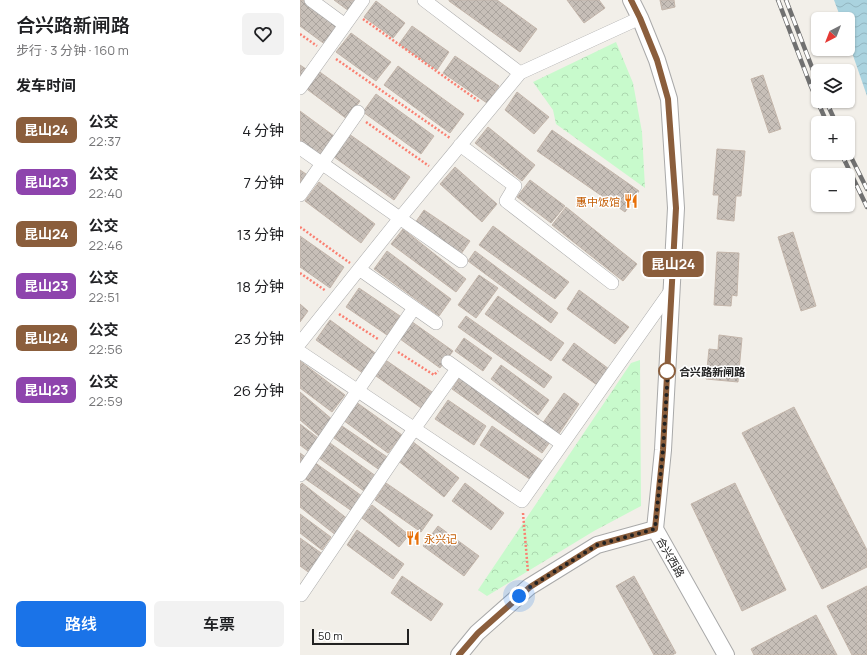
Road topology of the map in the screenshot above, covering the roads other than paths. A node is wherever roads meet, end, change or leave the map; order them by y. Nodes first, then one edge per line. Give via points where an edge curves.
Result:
1 (311, 0) edge
2 (363, 0) edge
3 (424, 0) edge
4 (631, 0) edge
5 (640, 18) junction
6 (345, 26) junction
7 (520, 73) junction
8 (300, 88) edge
9 (357, 114) road end
10 (460, 145) junction
11 (300, 148) edge
12 (322, 164) junction
13 (300, 195) edge
14 (400, 218) junction
15 (461, 261) dead end
16 (359, 269) junction
17 (612, 283) dead end
18 (672, 289) junction
19 (414, 308) junction
20 (436, 324) dead end
21 (300, 343) edge
22 (300, 352) edge
23 (358, 391) junction
24 (414, 429) junction
25 (562, 444) junction
26 (300, 475) edge
27 (655, 529) junction
28 (301, 595) dead end
29 (459, 655) edge
30 (726, 655) edge

1 - 6 street
2 - 6 street
3 - 7 street
4 - 5 street, 合兴西路
5 - 7 street
5 - 18 street, 合兴西路 via 657,60 668,99 676,208
6 - 8 street
7 - 10 street
9 - 12 street
10 - 14 street
10 - 17 street via 515,186 506,201
11 - 12 street
12 - 13 street
12 - 14 street
14 - 15 street
14 - 16 street
16 - 19 street
16 - 21 street
18 - 25 street
18 - 27 street, 合兴西路 via 663,450
19 - 20 street
19 - 23 street
22 - 23 street
23 - 24 street
23 - 26 street
24 - 25 street via 522,501
24 - 25 street via 452,365
24 - 28 street
27 - 29 street via 597,545 530,587 478,633
27 - 30 street, 合兴西路

